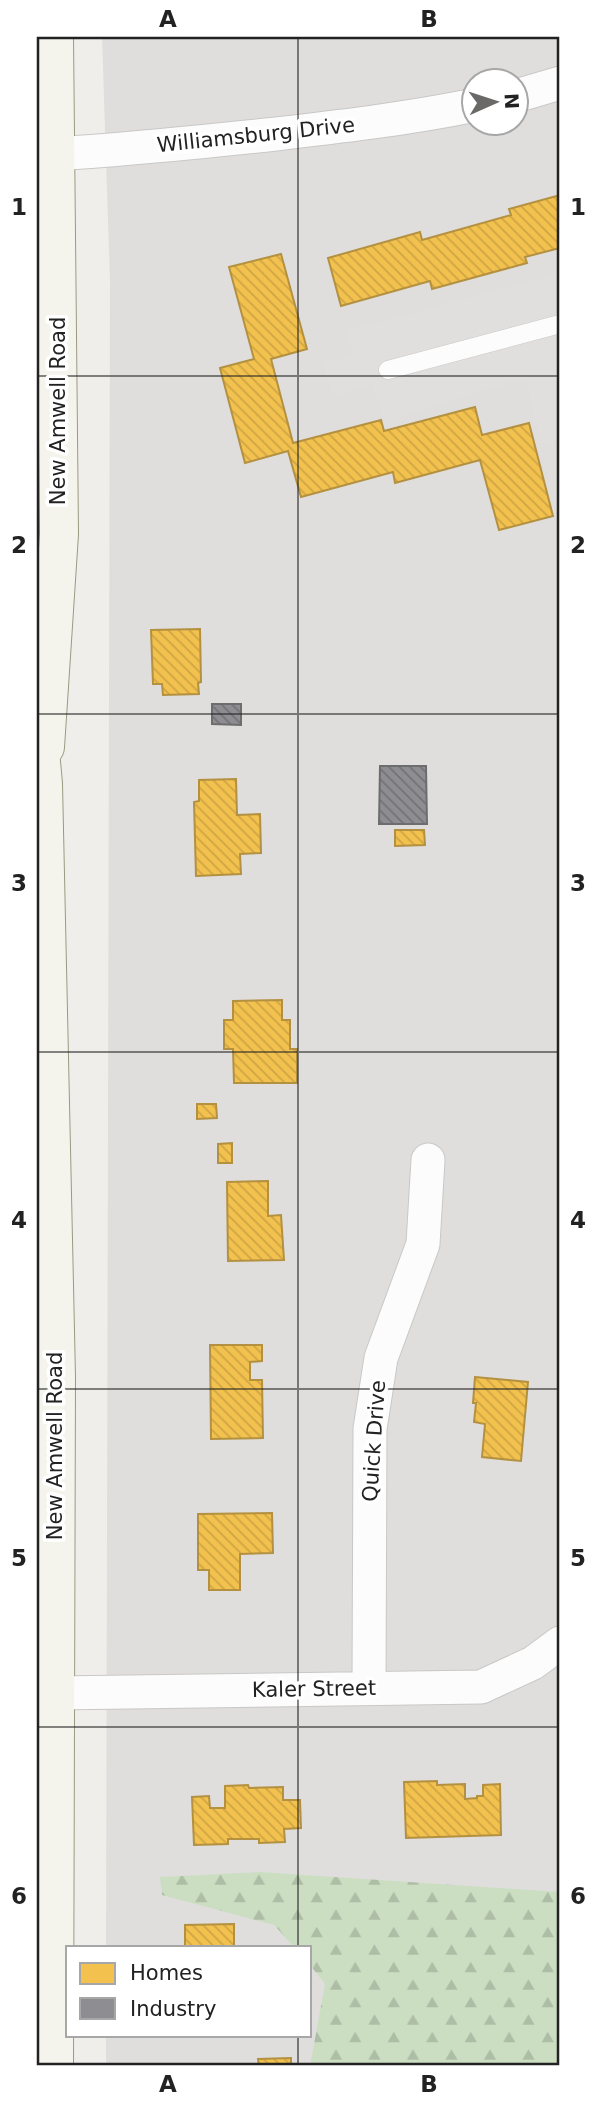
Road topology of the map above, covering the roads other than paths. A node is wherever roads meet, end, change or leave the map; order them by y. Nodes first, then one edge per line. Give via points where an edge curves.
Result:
1 (54, 37) edge
2 (560, 83) edge
3 (530, 92) edge
4 (461, 108) edge
5 (46, 155) edge
6 (560, 324) edge
7 (388, 370) dead end
8 (37, 718) edge
9 (40, 784) edge
10 (428, 1160) dead end
11 (560, 1643) edge
12 (369, 1688) junction
13 (56, 1693) junction
14 (54, 2066) edge

1 - 5 street, New Amwell Road
2 - 3 street
4 - 5 street, Williamsburg Drive via 325,128
5 - 9 street, New Amwell Road via 59,534
6 - 7 lane
8 - 9 street, New Amwell Road
9 - 13 street, New Amwell Road via 56,1377
10 - 12 street, Quick Drive via 424,1244 381,1358 370,1429
11 - 12 street, Kaler Street via 533,1663 481,1687
12 - 13 street, Kaler Street
13 - 14 street, New Amwell Road

